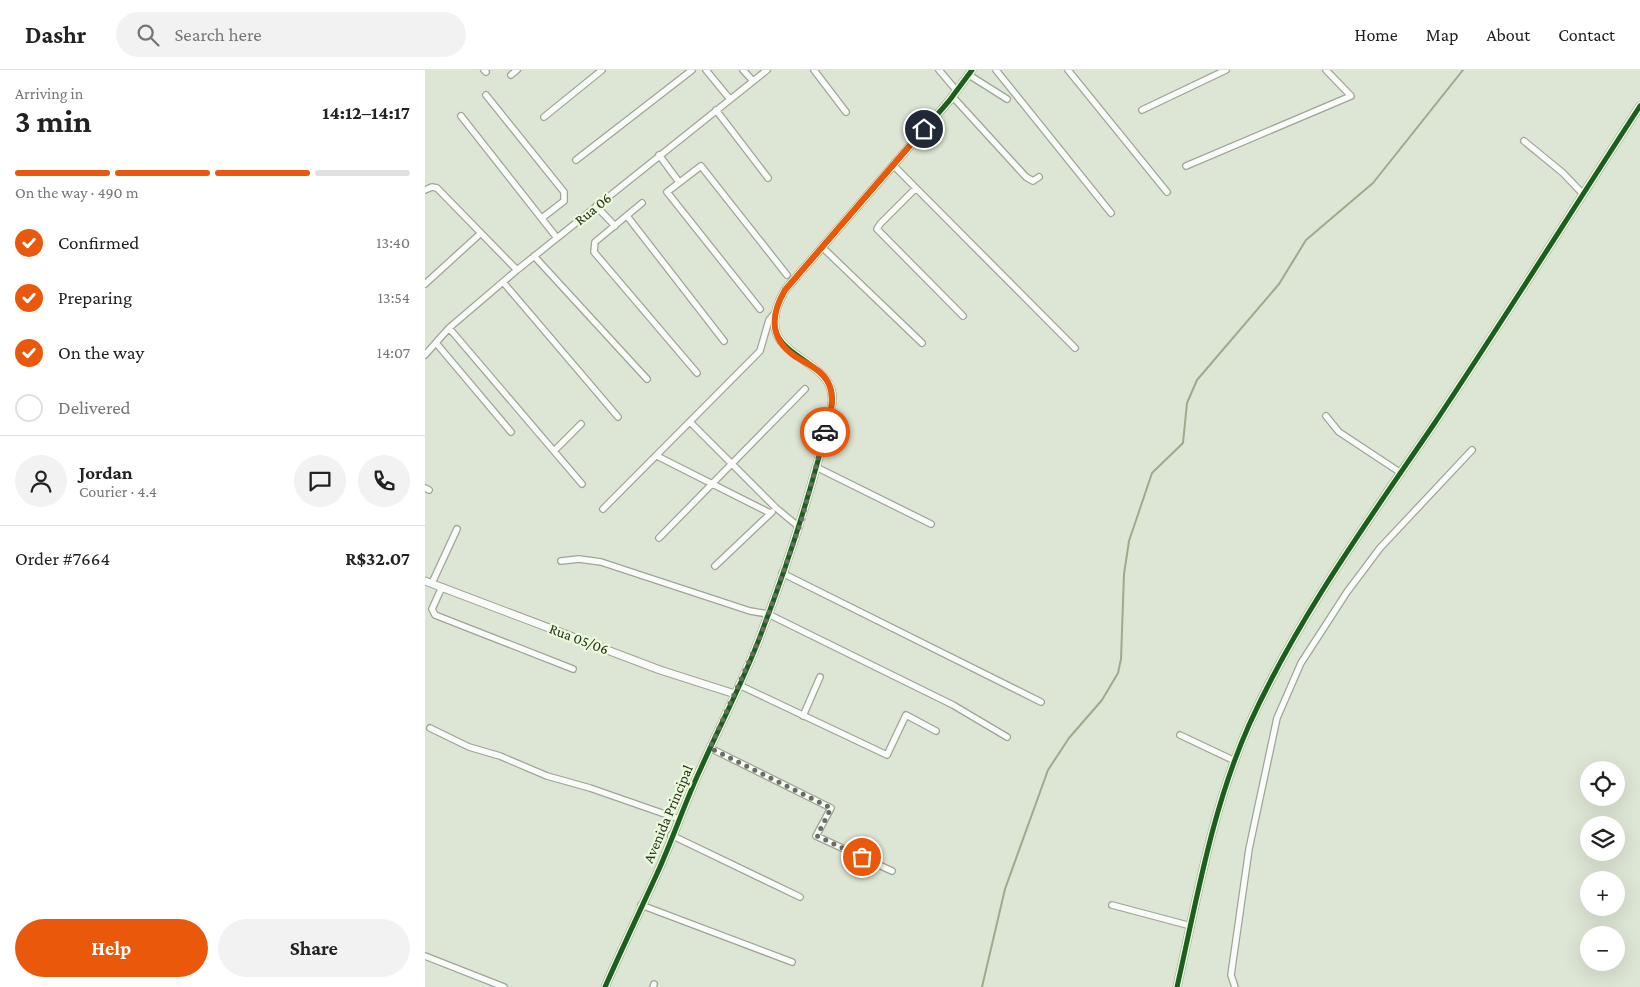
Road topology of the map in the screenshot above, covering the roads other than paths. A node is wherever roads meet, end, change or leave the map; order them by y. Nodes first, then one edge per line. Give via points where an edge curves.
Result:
1 (517, 70) edge
2 (602, 70) edge
3 (692, 70) edge
4 (706, 70) edge
5 (743, 70) edge
6 (767, 70) edge
7 (814, 70) edge
8 (939, 70) edge
9 (996, 70) edge
10 (1068, 70) edge
11 (1226, 70) edge
12 (1326, 70) edge
13 (971, 72) edge
14 (511, 75) dead end
15 (753, 81) junction
16 (954, 93) junction
17 (486, 95) dead end
18 (729, 98) junction
19 (1007, 99) dead end
20 (1640, 106) edge
21 (716, 110) junction
22 (1141, 110) dead end
23 (846, 112) dead end
24 (461, 116) dead end
25 (544, 117) dead end
26 (1524, 141) dead end
27 (659, 155) junction
28 (576, 160) dead end
29 (893, 165) junction
30 (1185, 166) dead end
31 (1039, 177) dead end
32 (768, 178) dead end
33 (679, 182) junction
34 (916, 188) junction
35 (425, 190) edge
36 (1167, 192) dead end
37 (1583, 194) junction
38 (641, 204) dead end
39 (596, 206) junction
40 (1111, 213) dead end
41 (627, 216) junction
42 (542, 218) junction
43 (615, 226) junction
44 (481, 233) junction
45 (557, 238) junction
46 (822, 247) junction
47 (535, 256) junction
48 (517, 270) junction
49 (787, 275) dead end
50 (503, 282) junction
51 (425, 284) edge
52 (760, 309) dead end
53 (774, 314) junction
54 (963, 316) dead end
55 (449, 328) junction
56 (724, 341) dead end
57 (436, 343) junction
58 (922, 343) dead end
59 (1075, 348) dead end
60 (425, 355) edge
61 (697, 373) dead end
62 (647, 379) dead end
63 (805, 389) dead end
64 (618, 416) dead end
65 (1326, 416) dead end
66 (690, 422) junction
67 (581, 424) dead end
68 (511, 432) dead end
69 (1472, 450) dead end
70 (553, 451) junction
71 (657, 456) junction
72 (732, 463) junction
73 (815, 467) junction
74 (1401, 473) junction
75 (582, 484) dead end
76 (712, 484) junction
77 (776, 508) junction
78 (603, 509) dead end
79 (770, 513) junction
80 (931, 524) dead end
81 (799, 527) junction
82 (457, 529) dead end
83 (659, 538) dead end
84 (561, 561) dead end
85 (715, 566) dead end
86 (782, 573) junction
87 (429, 582) edge
88 (442, 587) junction
89 (768, 614) junction
90 (573, 669) dead end
91 (819, 677) dead end
92 (739, 686) junction
93 (735, 694) junction
94 (1041, 702) dead end
95 (803, 716) junction
96 (430, 728) dead end
97 (936, 731) dead end
98 (1180, 735) dead end
99 (1007, 736) dead end
100 (710, 748) junction
101 (1235, 761) junction
102 (679, 819) junction
103 (672, 835) junction
104 (892, 871) dead end
105 (800, 896) dead end
106 (641, 905) junction
107 (1112, 905) dead end
108 (1191, 926) junction
109 (425, 956) edge
110 (792, 962) dead end
111 (504, 987) edge
112 (605, 987) edge
113 (1177, 987) edge
114 (1235, 987) edge

1 - 14 street
2 - 25 street
3 - 28 street
4 - 18 street
5 - 15 street
6 - 15 street, Rua 06
7 - 23 street
8 - 16 street
9 - 40 street
10 - 36 street
11 - 22 street
12 - 30 street via 1351,96
13 - 16 street
13 - 19 street
15 - 18 street, Rua 06
16 - 29 street
16 - 31 street via 1026,178 1033,181
17 - 42 street via 564,192 564,201
18 - 21 street, Rua 06
20 - 37 street
21 - 27 street, Rua 06
21 - 32 street
24 - 42 street
26 - 37 street
27 - 33 street
27 - 39 street, Rua 06
29 - 34 street
29 - 46 street
33 - 49 street via 701,166
33 - 52 street via 667,192
34 - 54 street via 877,229
34 - 59 street
35 - 44 street via 437,188
37 - 74 street
38 - 41 street
39 - 43 street
39 - 45 street, Rua 06
41 - 43 street
41 - 56 street
42 - 45 street
43 - 61 street via 595,242 594,252
44 - 48 street
44 - 51 street
45 - 47 street, Rua 06
46 - 53 street via 785,290
46 - 58 street
47 - 48 street, Rua 06
47 - 62 street
48 - 50 street, Rua 06
50 - 55 street, Rua 06
50 - 64 street
53 - 66 street via 769,320 760,351
53 - 73 street, Avenida Principal via 776,331 782,343 818,370 830,386 832,407
55 - 57 street, Rua 06
55 - 70 street
57 - 60 street, Rua 06
57 - 68 street
63 - 72 street
65 - 74 street via 1339,432
66 - 71 street
66 - 72 street
67 - 70 street
69 - 114 street via 1380,548 1301,663 1277,718 1249,849 1231,975
70 - 75 street
71 - 76 street
71 - 78 street
72 - 76 street
72 - 77 street
73 - 80 street
73 - 81 street, Avenida Principal
74 - 101 street via 1317,598 1275,672
76 - 79 street
76 - 83 street
77 - 79 street
77 - 81 street
79 - 85 street
81 - 86 street, Avenida Principal
82 - 87 street
84 - 89 street via 601,562
86 - 89 street, Avenida Principal
86 - 94 street
87 - 88 street, Rua 05/06
88 - 90 street via 433,609 435,614
88 - 93 street, Rua 05/06 via 660,670
89 - 92 street, Avenida Principal
89 - 99 street via 953,705
91 - 95 street
92 - 93 street, Avenida Principal
92 - 95 street
93 - 100 street, Avenida Principal
95 - 97 street via 887,755 906,715
96 - 102 street via 469,747 547,776
98 - 101 street
100 - 102 street, Avenida Principal
100 - 104 street via 831,808 817,836
101 - 108 street via 1210,840
102 - 103 street, Avenida Principal
103 - 105 street
103 - 106 street, Avenida Principal
106 - 110 street
106 - 112 street, Avenida Principal
107 - 108 street
108 - 113 street
109 - 111 street

